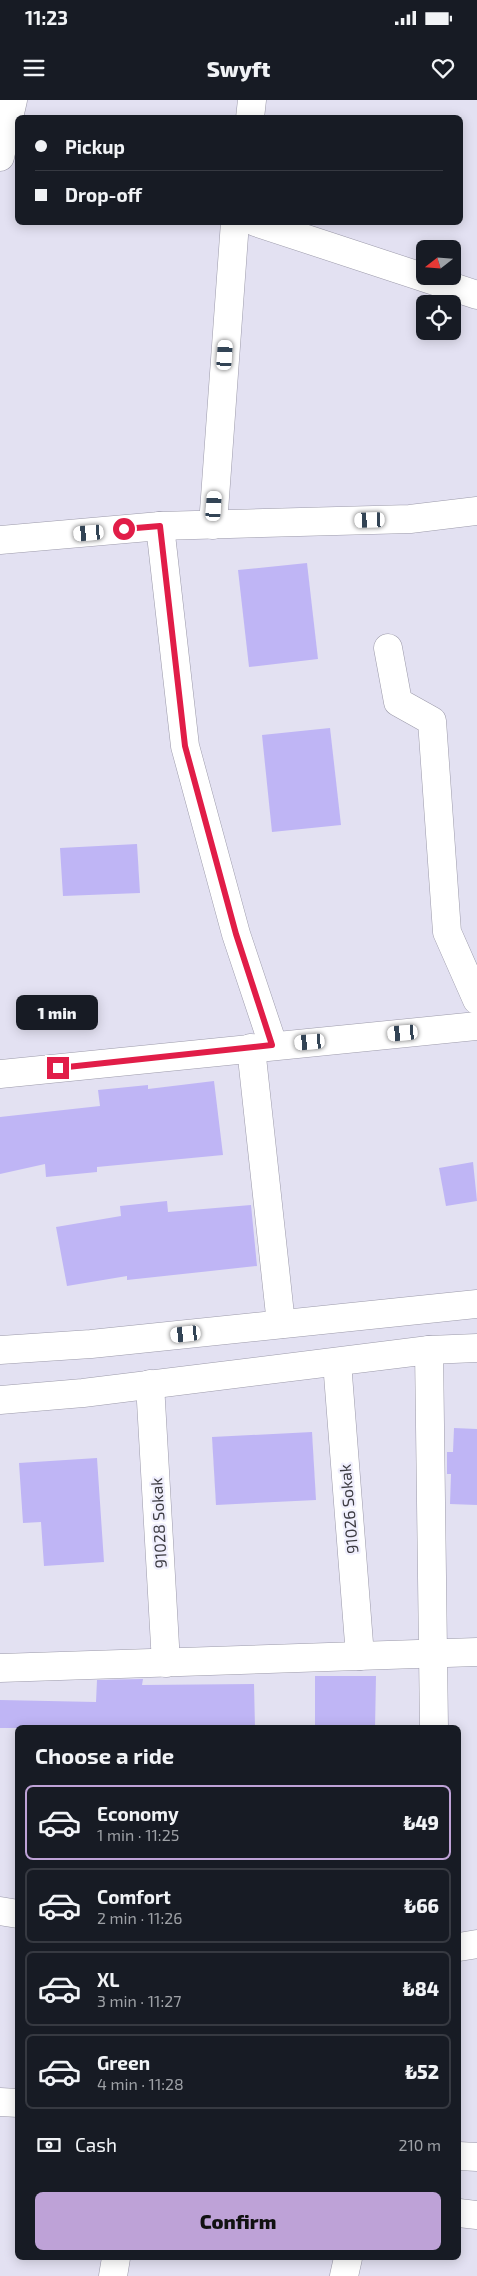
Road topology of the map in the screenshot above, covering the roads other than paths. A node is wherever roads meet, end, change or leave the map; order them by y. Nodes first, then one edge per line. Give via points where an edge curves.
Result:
1 (13, 100) edge
2 (252, 100) edge
3 (250, 115) edge
4 (0, 157) edge
5 (15, 161) edge
6 (235, 225) edge
7 (264, 225) edge
8 (477, 294) edge
9 (477, 511) edge
10 (213, 525) junction
11 (160, 526) junction
12 (0, 540) edge
13 (388, 648) dead end
14 (477, 1000) edge
15 (477, 1026) edge
16 (262, 1046) junction
17 (0, 1074) edge
18 (477, 1304) edge
19 (281, 1324) junction
20 (477, 1348) edge
21 (0, 1350) edge
22 (429, 1350) junction
23 (336, 1362) junction
24 (150, 1384) junction
25 (0, 1400) edge
26 (477, 1652) edge
27 (434, 1654) junction
28 (360, 1656) junction
29 (166, 1663) junction
30 (0, 1668) edge
31 (434, 1725) edge
32 (0, 1911) edge
33 (15, 1914) edge
34 (477, 1944) edge
35 (461, 1947) edge
36 (0, 2102) edge
37 (15, 2103) edge
38 (461, 2156) edge
39 (477, 2157) edge
40 (461, 2213) edge
41 (477, 2215) edge
42 (116, 2260) edge
43 (348, 2260) edge
44 (113, 2276) edge
45 (344, 2276) edge

1 - 4 street
2 - 3 street
4 - 5 street
6 - 10 street
7 - 8 street
9 - 10 street via 410,519
10 - 11 street
11 - 12 street
11 - 16 street via 185,746 236,934
13 - 14 street via 398,702 432,721 447,932
15 - 16 street
16 - 17 street
16 - 19 street
18 - 19 street
19 - 21 street
20 - 22 street
22 - 23 street
22 - 27 street
23 - 24 street
23 - 28 street, 91026 Sokak
24 - 25 street
24 - 29 street, 91028 Sokak
26 - 27 street
27 - 28 street
27 - 31 street
28 - 29 street
29 - 30 street
32 - 33 street
34 - 35 street
36 - 37 street
38 - 39 street
40 - 41 street
42 - 44 street
43 - 45 street

